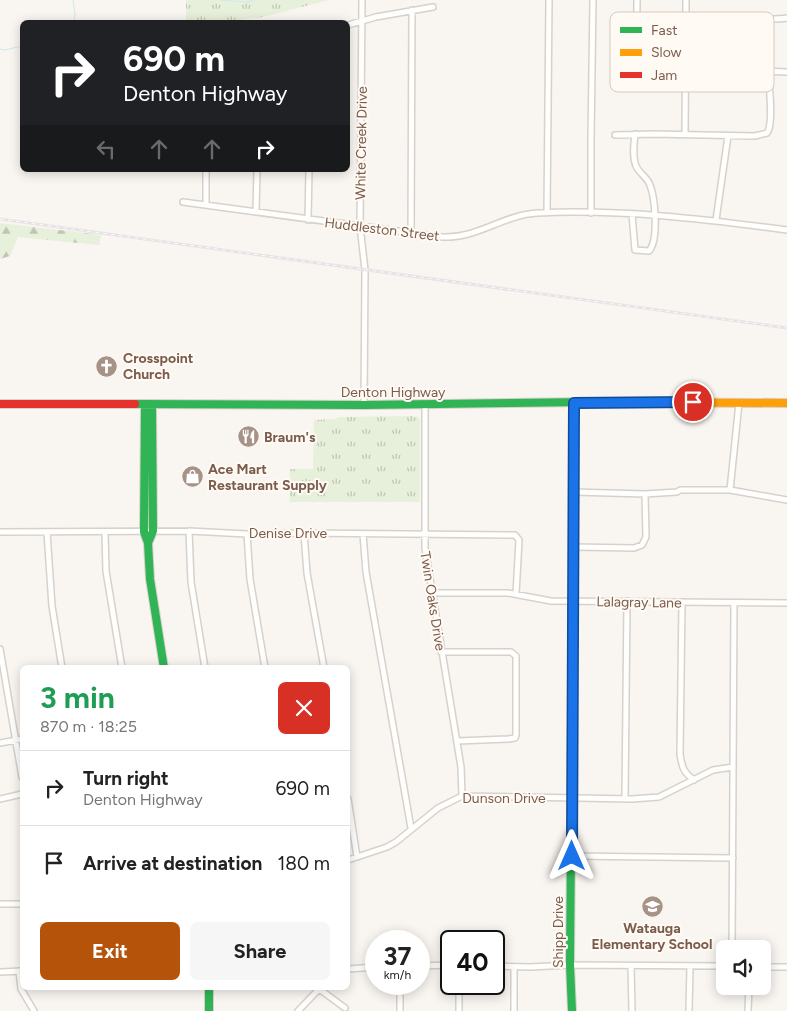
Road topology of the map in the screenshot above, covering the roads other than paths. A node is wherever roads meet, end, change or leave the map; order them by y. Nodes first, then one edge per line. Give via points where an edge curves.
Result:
1 (362, 0) edge
2 (549, 0) edge
3 (593, 0) edge
4 (433, 7) dead end
5 (412, 10) junction
6 (787, 18) edge
7 (774, 20) edge
8 (362, 21) junction
9 (350, 24) edge
10 (774, 71) edge
11 (787, 72) edge
12 (685, 92) edge
13 (769, 92) edge
14 (635, 134) junction
15 (615, 135) dead end
16 (684, 135) junction
17 (728, 136) junction
18 (206, 172) edge
19 (257, 172) edge
20 (309, 172) edge
21 (183, 202) dead end
22 (206, 205) junction
23 (256, 212) junction
24 (547, 213) junction
25 (591, 213) junction
26 (632, 214) junction
27 (654, 216) junction
28 (308, 220) junction
29 (716, 220) junction
30 (360, 226) junction
31 (787, 230) edge
32 (411, 232) junction
33 (574, 403) junction
34 (739, 403) junction
35 (787, 403) edge
36 (0, 404) edge
37 (148, 404) junction
38 (425, 404) junction
39 (364, 405) junction
40 (148, 462) junction
41 (730, 490) junction
42 (574, 492) junction
43 (645, 494) junction
44 (787, 500) edge
45 (153, 531) junction
46 (189, 531) junction
47 (0, 532) edge
48 (47, 532) junction
49 (144, 532) junction
50 (106, 533) junction
51 (304, 533) junction
52 (247, 534) junction
53 (363, 534) junction
54 (424, 534) junction
55 (148, 543) junction
56 (573, 547) junction
57 (431, 593) junction
58 (516, 594) junction
59 (573, 601) junction
60 (627, 602) junction
61 (682, 602) junction
62 (734, 603) junction
63 (787, 603) edge
64 (0, 649) edge
65 (441, 652) junction
66 (62, 665) edge
67 (122, 665) edge
68 (164, 665) edge
69 (204, 665) edge
70 (264, 665) edge
71 (323, 665) edge
72 (20, 739) edge
73 (16, 740) junction
74 (457, 741) junction
75 (0, 743) edge
76 (20, 765) edge
77 (733, 767) junction
78 (694, 780) junction
79 (20, 795) edge
80 (462, 796) junction
81 (571, 798) junction
82 (625, 799) junction
83 (0, 800) edge
84 (350, 812) edge
85 (411, 828) junction
86 (572, 856) junction
87 (357, 857) junction
88 (733, 858) junction
89 (350, 859) edge
90 (0, 904) edge
91 (20, 904) edge
92 (732, 940) edge
93 (570, 965) junction
94 (631, 966) junction
95 (690, 966) junction
96 (716, 966) edge
97 (365, 967) edge
98 (505, 967) edge
99 (771, 967) edge
100 (787, 967) edge
101 (350, 968) edge
102 (514, 968) junction
103 (20, 971) edge
104 (0, 972) edge
105 (20, 974) edge
106 (20, 986) edge
107 (22, 990) edge
108 (209, 990) edge
109 (317, 990) edge
110 (322, 990) edge
111 (400, 995) edge
112 (459, 995) edge
113 (749, 995) edge
114 (345, 1008) dead end
115 (34, 1011) edge
116 (209, 1011) edge
117 (298, 1011) edge
118 (400, 1011) edge
119 (459, 1011) edge
120 (514, 1011) edge
121 (572, 1011) edge
122 (632, 1011) edge
123 (689, 1011) edge
124 (748, 1011) edge

1 - 8 street, White Creek Drive
2 - 24 street
3 - 25 street
4 - 5 street
5 - 8 street
5 - 32 street
6 - 7 street
8 - 9 street
8 - 30 street, White Creek Drive
10 - 11 street
12 - 16 street
13 - 17 street via 769,131 755,136
14 - 15 street
14 - 16 street
14 - 27 street via 635,163 650,184
16 - 17 street
17 - 29 street
18 - 22 street
19 - 23 street
20 - 28 street
21 - 22 street, Huddleston Street
22 - 23 street, Huddleston Street
23 - 28 street, Huddleston Street
24 - 25 street, Huddleston Street
24 - 32 street, Huddleston Street via 517,216 479,232 451,238
25 - 26 street, Huddleston Street
26 - 27 street, Huddleston Street
26 - 27 street via 635,250 645,251 649,251 654,243
27 - 29 street, Huddleston Street
28 - 30 street, Huddleston Street
29 - 31 street, Huddleston Street
30 - 32 street, Huddleston Street
30 - 39 street, White Creek Drive via 366,270
33 - 34 street, Denton Highway
33 - 38 street, Denton Highway
33 - 42 street, Shipp Drive
34 - 35 street, Denton Highway
34 - 41 street
36 - 37 street, Denton Highway
37 - 39 street, Denton Highway
37 - 40 street
38 - 39 street, Denton Highway
38 - 54 street, Twin Oaks Drive
40 - 45 street
40 - 49 street
41 - 43 street
41 - 44 street
42 - 43 street
42 - 56 street, Shipp Drive
43 - 56 street via 646,537 642,545 634,548
45 - 46 street, Denise Drive
45 - 49 street, Denise Drive
45 - 55 street
46 - 52 street, Denise Drive
46 - 69 street via 190,582
47 - 48 street, Denise Drive
48 - 50 street, Denise Drive
48 - 66 street via 52,606
49 - 50 street, Denise Drive
49 - 55 street
50 - 67 street via 106,571
51 - 52 street, Denise Drive
51 - 53 street, Denise Drive
51 - 71 street via 307,574
52 - 70 street via 250,579
53 - 54 street, Denise Drive
53 - 85 street via 366,572
54 - 57 street, Twin Oaks Drive
54 - 58 street, Denise Drive via 515,535 519,540
55 - 68 street via 150,579
56 - 59 street, Shipp Drive
57 - 58 street, Lalagray Lane
57 - 65 street, Twin Oaks Drive
58 - 59 street, Lalagray Lane via 542,600
59 - 60 street, Lalagray Lane
59 - 81 street, Shipp Drive
60 - 61 street, Lalagray Lane
60 - 82 street
61 - 62 street, Lalagray Lane
61 - 78 street via 680,754 682,768
62 - 63 street, Lalagray Lane
62 - 77 street
64 - 73 street
65 - 74 street, Twin Oaks Drive
65 - 74 street via 511,652 516,656 515,738
72 - 73 street
73 - 75 street
73 - 76 street
74 - 80 street, Twin Oaks Drive
77 - 78 street, Dunson Drive via 713,770
77 - 88 street
78 - 82 street, Dunson Drive via 658,797
79 - 83 street
80 - 81 street, Dunson Drive
80 - 85 street, Dunson Drive via 438,808
81 - 82 street, Dunson Drive
81 - 86 street, Shipp Drive
84 - 87 street
85 - 87 street, Dunson Drive via 387,847
86 - 88 street
86 - 93 street, Shipp Drive
87 - 89 street, Dunson Drive
88 - 92 street
90 - 91 street
93 - 94 street
93 - 102 street
93 - 121 street, Shipp Drive
94 - 95 street
94 - 122 street
95 - 96 street
95 - 123 street
97 - 101 street
98 - 102 street
99 - 100 street
102 - 120 street
103 - 104 street
105 - 106 street
107 - 115 street
108 - 116 street
109 - 117 street
110 - 114 street
111 - 118 street
112 - 119 street
113 - 124 street

